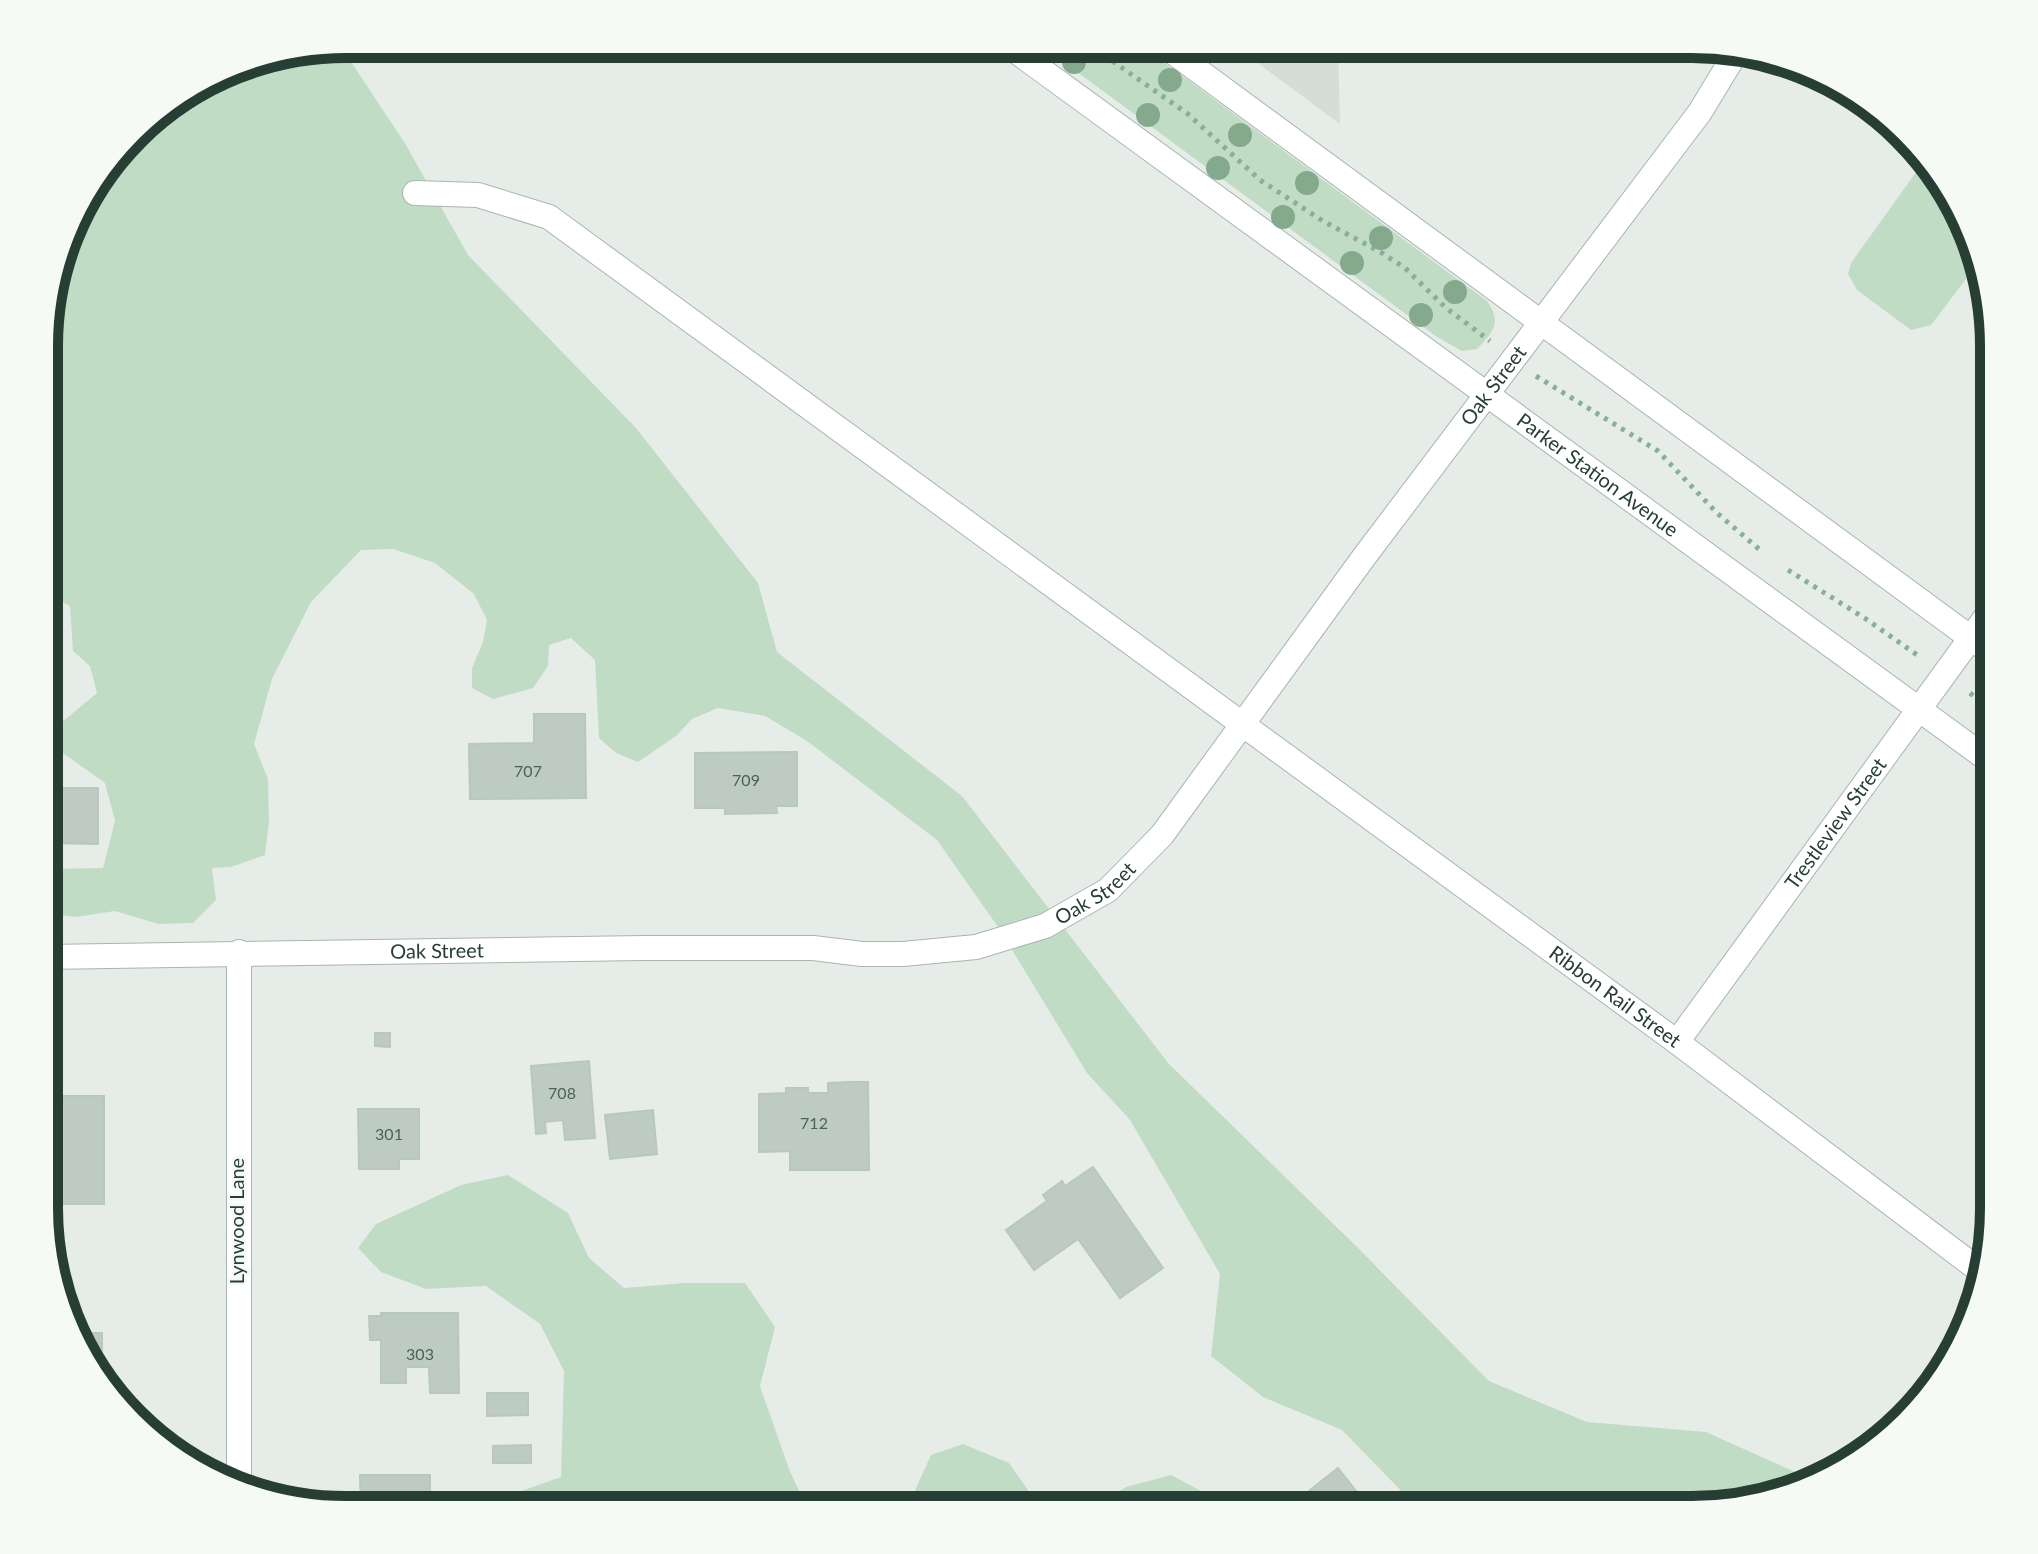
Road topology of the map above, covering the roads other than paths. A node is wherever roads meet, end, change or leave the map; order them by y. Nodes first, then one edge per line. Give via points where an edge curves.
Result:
1 (1025, 58) edge
2 (1181, 58) edge
3 (1731, 60) edge
4 (415, 193) dead end
5 (1541, 322) junction
6 (1487, 397) junction
7 (1980, 625) edge
8 (1971, 638) junction
9 (1980, 645) edge
10 (1918, 710) junction
11 (1244, 724) junction
12 (1980, 754) edge
13 (239, 952) junction
14 (58, 957) edge
15 (1677, 1042) junction
16 (1974, 1266) edge
17 (239, 1475) edge

1 - 6 street, Parker Station Avenue
2 - 5 street
3 - 5 street, Oak Street via 1700,112
4 - 11 street, Ribbon Rail Street via 478,195 549,217
5 - 6 street, Oak Street
5 - 8 street
6 - 10 street, Parker Station Avenue
6 - 11 street, Oak Street
7 - 8 street, Trestleview Street
8 - 9 street
8 - 10 street, Trestleview Street
10 - 12 street, Parker Station Avenue
10 - 15 street, Trestleview Street
11 - 13 street, Oak Street via 1162,835 1108,890 1045,926 976,947 903,954 813,948
11 - 15 street, Ribbon Rail Street
13 - 14 street, Oak Street
13 - 17 street, Lynwood Lane
15 - 16 street, Ribbon Rail Street

